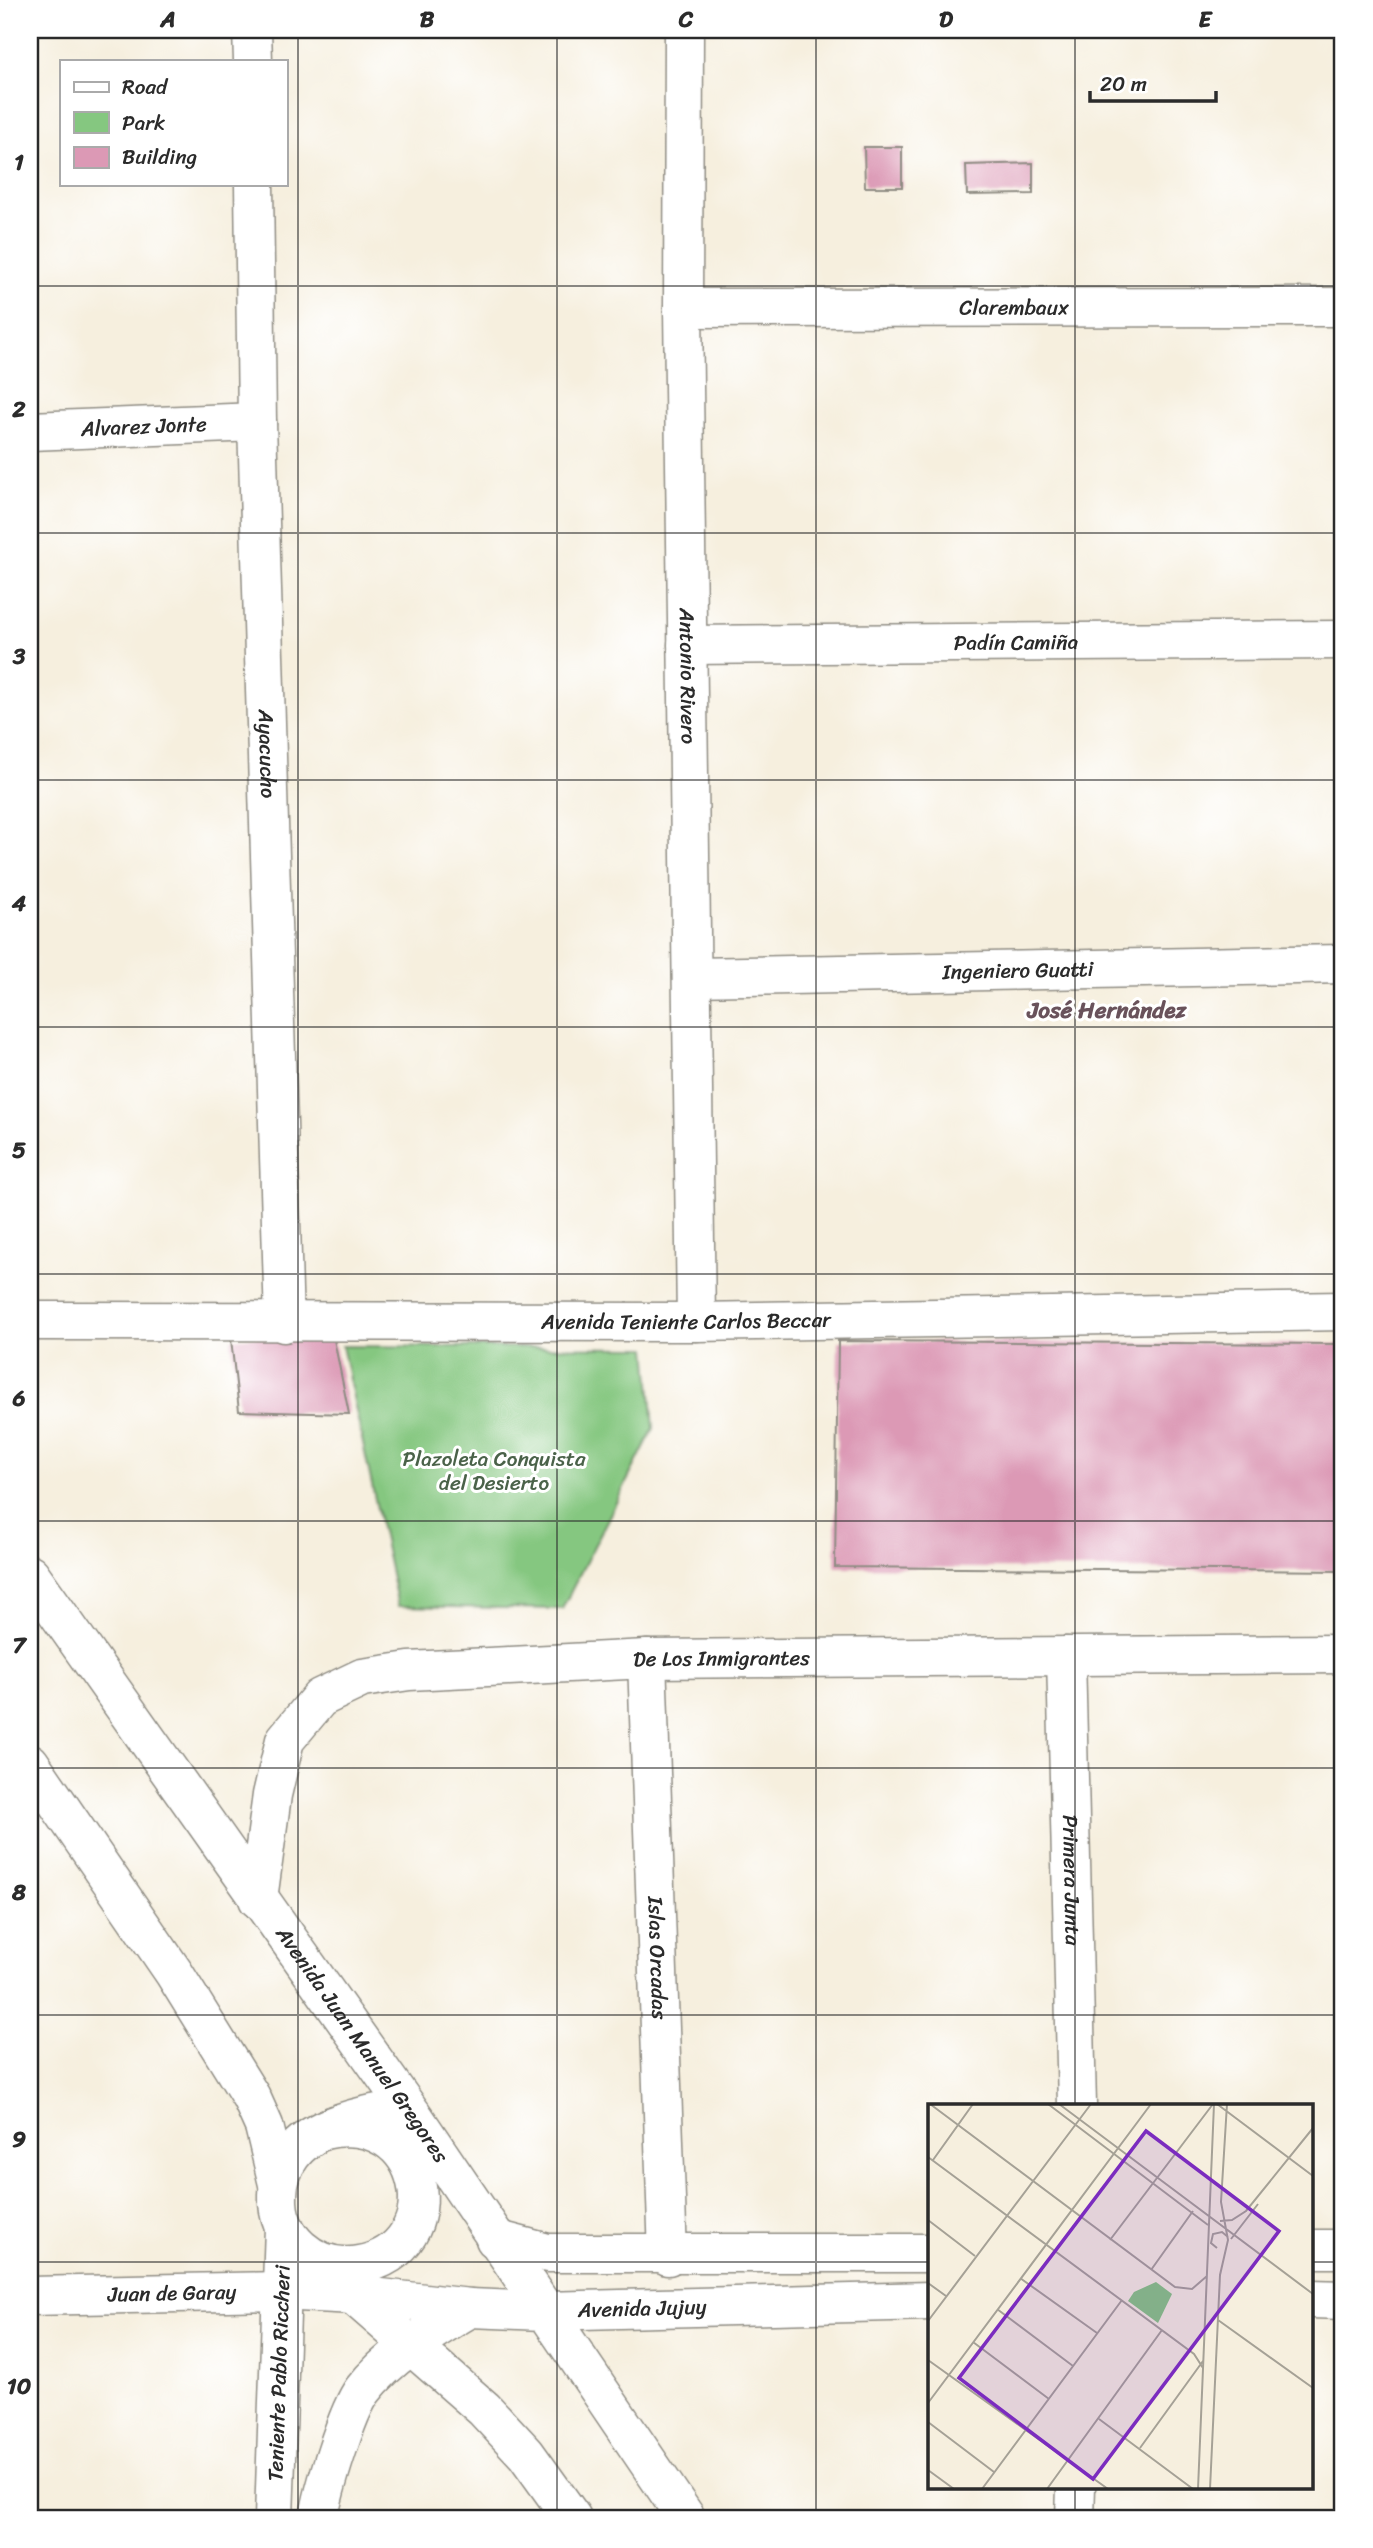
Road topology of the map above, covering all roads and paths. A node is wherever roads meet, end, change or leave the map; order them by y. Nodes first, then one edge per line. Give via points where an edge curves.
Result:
1 (253, 30) edge
2 (684, 30) edge
3 (253, 60) edge
4 (254, 186) edge
5 (1343, 307) edge
6 (683, 308) junction
7 (257, 422) junction
8 (30, 431) edge
9 (1343, 640) edge
10 (687, 645) junction
11 (1343, 964) edge
12 (694, 977) junction
13 (1343, 1311) edge
14 (30, 1321) edge
15 (696, 1322) junction
16 (284, 1324) junction
17 (30, 1574) edge
18 (1343, 1654) edge
19 (1066, 1656) junction
20 (647, 1659) junction
21 (30, 1763) edge
22 (258, 1899) junction
23 (1077, 2104) edge
24 (411, 2113) junction
25 (324, 2130) junction
26 (278, 2184) junction
27 (417, 2205) junction
28 (284, 2227) junction
29 (495, 2239) junction
30 (1314, 2249) edge
31 (1343, 2249) edge
32 (928, 2253) edge
33 (308, 2255) junction
34 (668, 2256) junction
35 (280, 2291) junction
36 (354, 2295) junction
37 (30, 2296) edge
38 (1314, 2299) edge
39 (1343, 2300) edge
40 (928, 2301) edge
41 (544, 2311) junction
42 (396, 2323) junction
43 (1076, 2488) edge
44 (274, 2518) edge
45 (319, 2518) edge
46 (572, 2518) edge
47 (686, 2518) edge
48 (1075, 2518) edge

1 - 3 street
2 - 6 street, Antonio Rivero
4 - 7 street, Ayacucho
5 - 6 street, Clarembaux
6 - 10 street, Antonio Rivero
7 - 8 street, Alvarez Jonte
7 - 16 street, Ayacucho
9 - 10 street, Padín Camiña
10 - 12 street, Antonio Rivero
11 - 12 street, Ingeniero Guatti
12 - 15 street, Antonio Rivero
13 - 15 street, Avenida Teniente Carlos Beccar
14 - 16 street, Avenida Teniente Carlos Beccar
15 - 16 street, Avenida Teniente Carlos Beccar
17 - 22 street, Avenida Juan Manuel Gregores
18 - 19 street, De Los Inmigrantes
19 - 20 street, De Los Inmigrantes
19 - 23 street, Primera Junta
20 - 22 street, De Los Inmigrantes via 409,1671 362,1678 320,1698 285,1740 272,1795
20 - 34 street, Islas Orcadas
21 - 26 street via 174,1973 251,2097 264,2126
22 - 24 street, Avenida Juan Manuel Gregores
24 - 25 street via 368,2114
24 - 27 street via 420,2150
24 - 29 street, Avenida Juan Manuel Gregores
25 - 26 street via 294,2150
25 - 27 street via 358,2126 391,2140 410,2162
26 - 28 street
27 - 33 street via 405,2239 370,2263 338,2266
27 - 42 street
28 - 33 street
28 - 35 street, Teniente Pablo Riccheri
29 - 34 street via 548,2253
29 - 41 street, Avenida Juan Manuel Gregores
30 - 31 street
32 - 34 street
33 - 36 street
35 - 36 street, Juan de Garay
35 - 37 street, Juan de Garay
35 - 44 street, Teniente Pablo Riccheri
36 - 42 street
38 - 39 street
40 - 41 street, Avenida Jujuy
41 - 42 street, Avenida Jujuy via 470,2308
41 - 47 street, Avenida Juan Manuel Gregores
42 - 45 street via 334,2457
42 - 46 street via 526,2454
43 - 48 street

